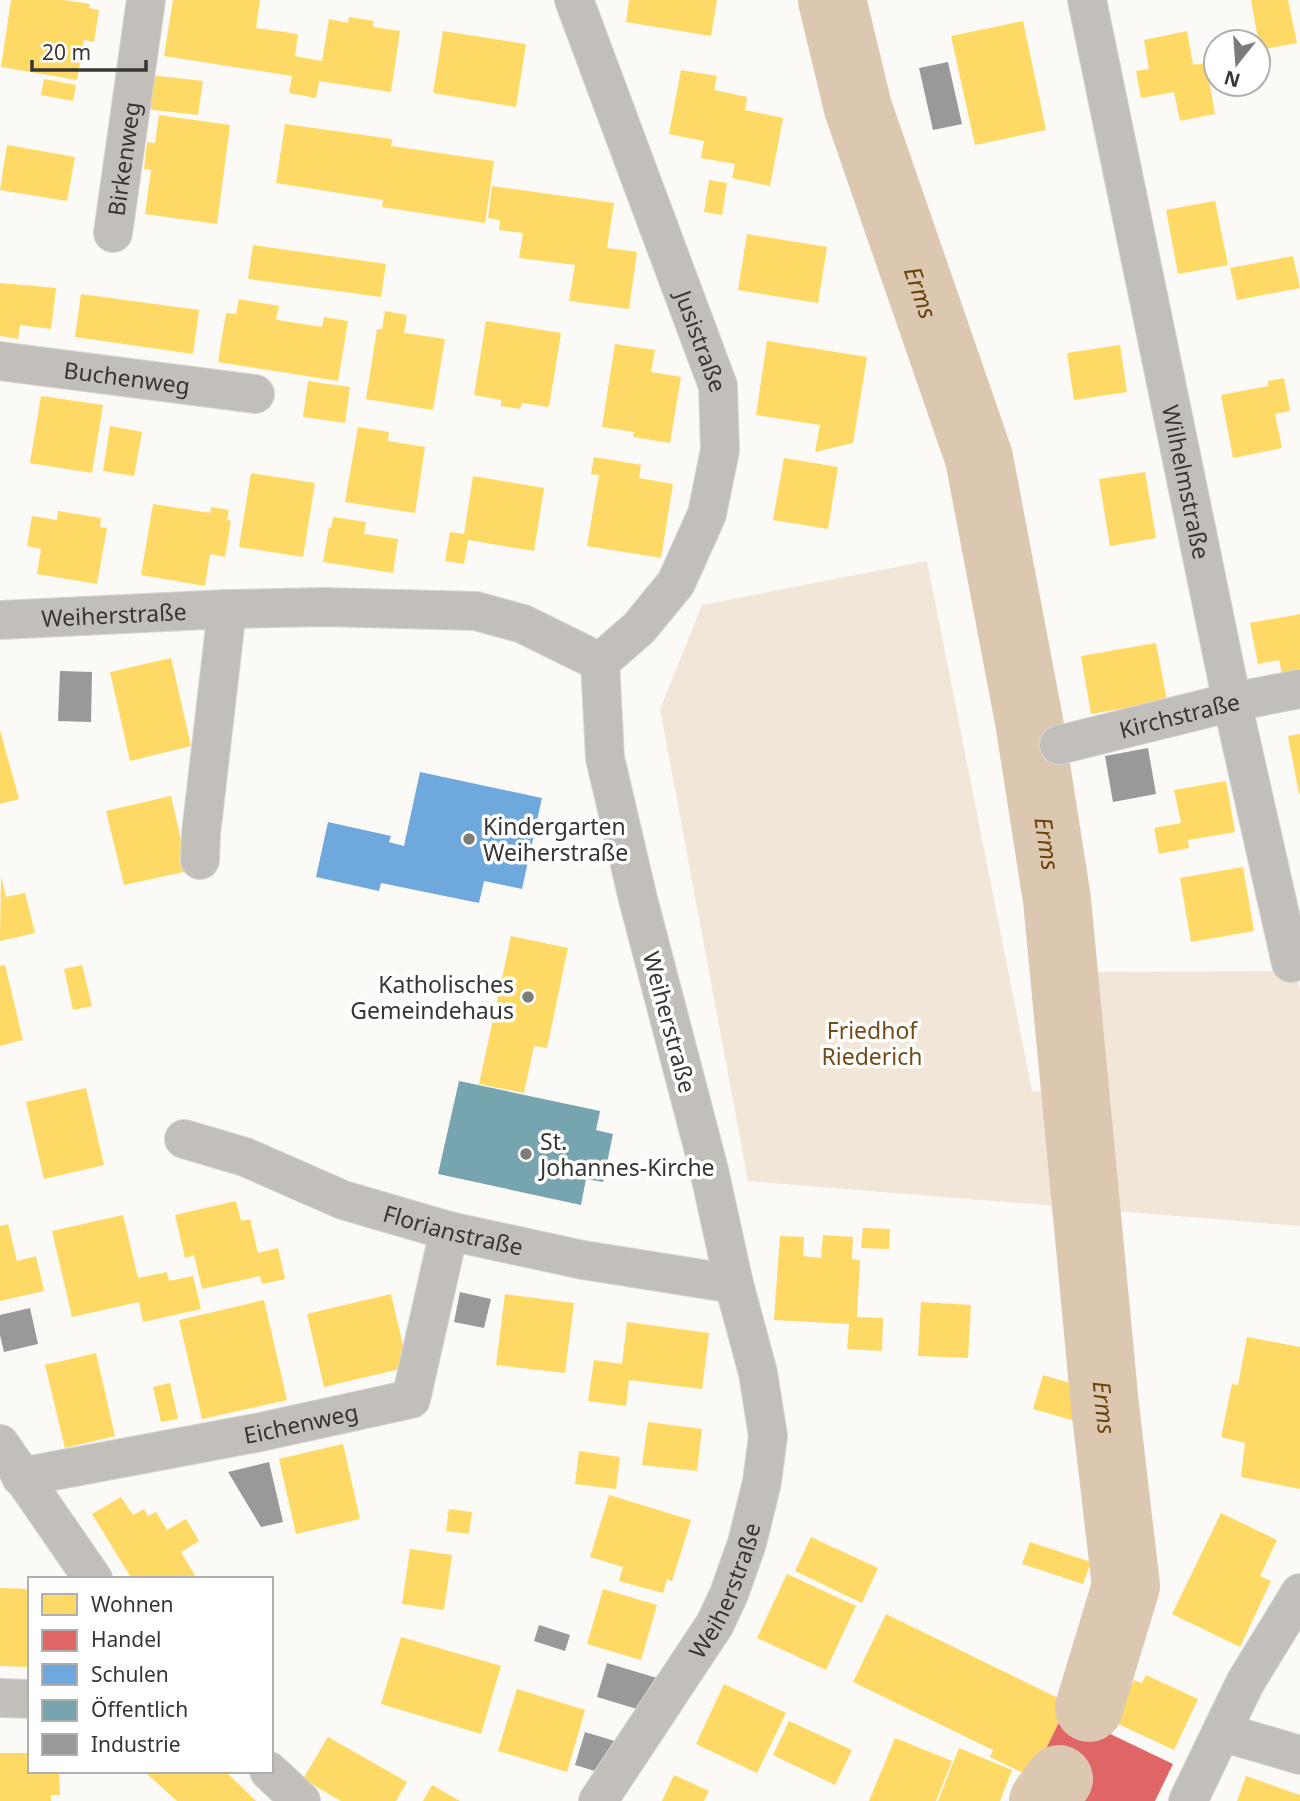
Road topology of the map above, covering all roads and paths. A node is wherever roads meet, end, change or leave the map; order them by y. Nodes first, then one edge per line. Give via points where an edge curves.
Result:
1 (146, 0) edge
2 (574, 0) edge
3 (1087, 0) edge
4 (113, 233) dead end
5 (0, 361) edge
6 (255, 394) dead end
7 (227, 609) junction
8 (0, 620) edge
9 (600, 662) junction
10 (1300, 689) edge
11 (1232, 702) junction
12 (1059, 746) dead end
13 (200, 860) dead end
14 (1290, 964) dead end
15 (184, 1139) dead end
16 (449, 1231) junction
17 (734, 1284) junction
18 (0, 1444) edge
19 (21, 1477) junction
20 (92, 1577) edge
21 (1300, 1593) edge
22 (0, 1698) edge
23 (28, 1699) edge
24 (1222, 1732) junction
25 (1300, 1755) edge
26 (271, 1773) edge
27 (301, 1801) edge
28 (598, 1801) edge
29 (1188, 1801) edge

1 - 4 street, Birkenweg
2 - 9 street, Jusistraße via 718,386 720,450 707,514 676,583 639,628
3 - 11 street, Wilhelmstraße
5 - 6 street, Buchenweg
7 - 8 street, Weiherstraße
7 - 9 street, Weiherstraße via 476,611 523,624
7 - 13 street
9 - 17 street, Weiherstraße via 605,758
10 - 11 street, Kirchstraße
11 - 12 street, Kirchstraße
11 - 14 street, Wilhelmstraße
15 - 16 street, Florianstraße via 245,1157 343,1200
16 - 17 street, Florianstraße via 583,1260
16 - 19 street, Eichenweg via 411,1399
17 - 28 street, Weiherstraße via 758,1373 768,1436 747,1543 715,1624
18 - 19 street
19 - 20 street
21 - 24 street via 1245,1683
22 - 23 street
24 - 25 street
24 - 29 street
26 - 27 street

